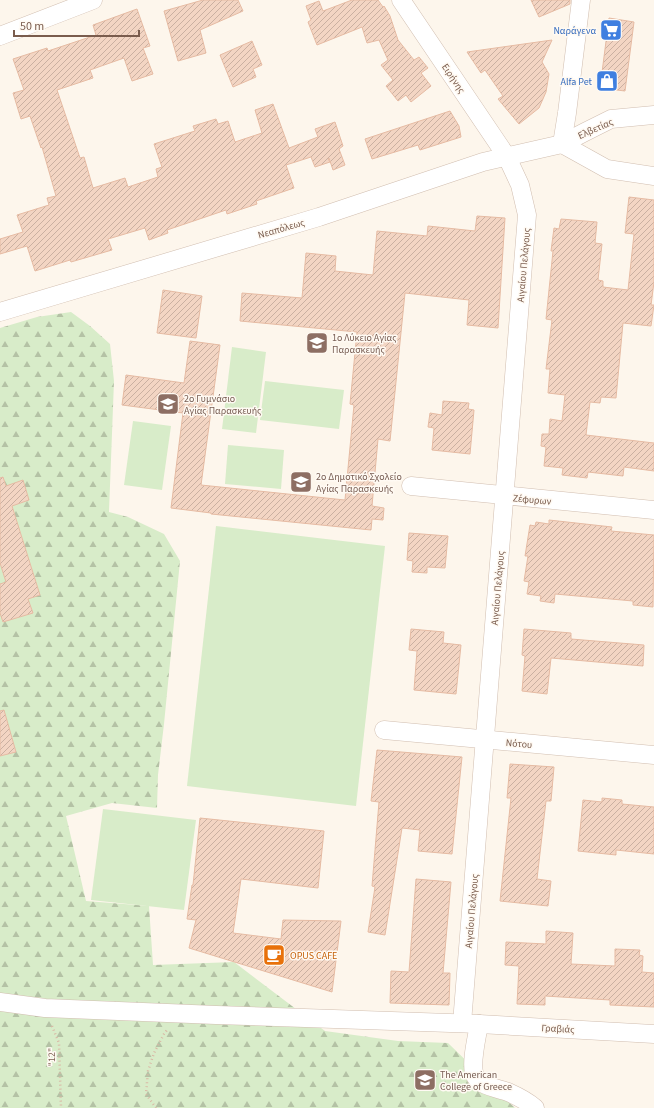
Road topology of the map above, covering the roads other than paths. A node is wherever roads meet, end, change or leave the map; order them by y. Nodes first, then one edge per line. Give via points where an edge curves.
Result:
1 (93, 0) edge
2 (401, 0) edge
3 (581, 0) edge
4 (0, 36) edge
5 (654, 115) edge
6 (562, 144) junction
7 (507, 157) junction
8 (654, 176) edge
9 (0, 312) edge
10 (411, 486) dead end
11 (504, 496) junction
12 (654, 510) edge
13 (384, 730) dead end
14 (484, 740) junction
15 (654, 755) edge
16 (0, 1002) edge
17 (462, 1023) junction
18 (479, 1024) junction
19 (654, 1034) edge
20 (535, 1108) edge

1 - 4 street
2 - 7 street, Ειρήνης
3 - 6 street
5 - 6 street, Ελβετίας via 611,119
6 - 7 street, Νεαπόλεως
6 - 8 street via 606,169
7 - 9 street, Νεαπόλεως via 483,162 318,217
7 - 11 street, Αιγαίου Πελάγους via 520,185 527,215
10 - 11 street, Ζέφυρων
11 - 12 street, Ζέφυρων
11 - 14 street, Αιγαίου Πελάγους
13 - 14 street, Νότου
14 - 15 street, Νότου
14 - 17 street, Αιγαίου Πελάγους
16 - 17 street, Γραβιάς via 45,1008
17 - 18 street, Γραβιάς
18 - 19 street, Γραβιάς
18 - 20 street via 475,1053 476,1080 509,1093

